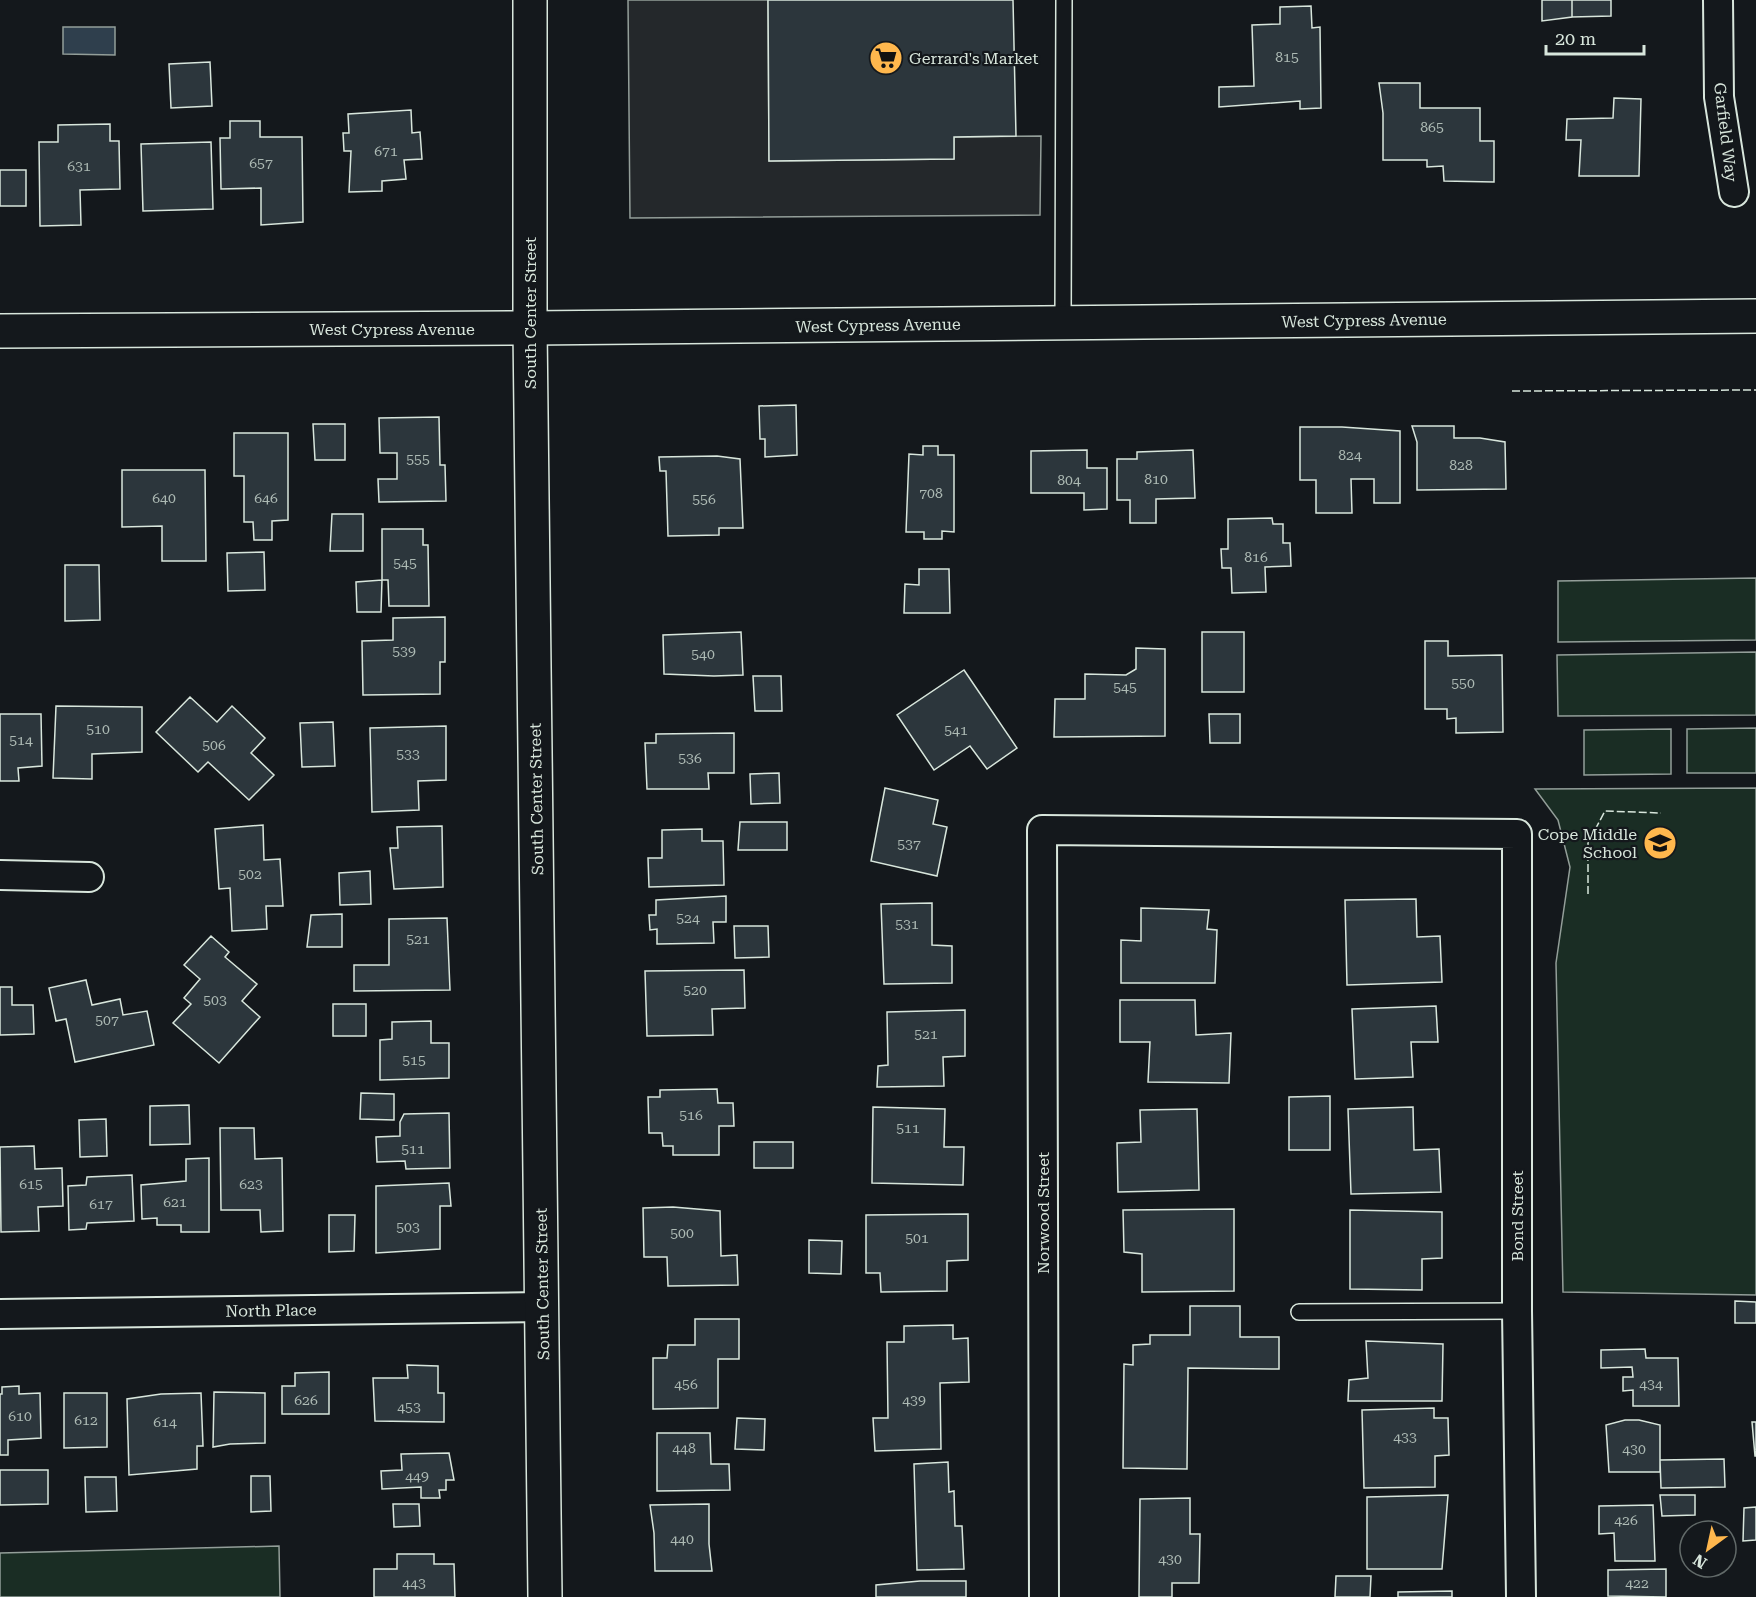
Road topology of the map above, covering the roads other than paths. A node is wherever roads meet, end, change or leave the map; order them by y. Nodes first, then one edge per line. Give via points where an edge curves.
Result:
1 (530, 0) edge
2 (1064, 0) edge
3 (1718, 0) edge
4 (1734, 192) dead end
5 (1756, 316) edge
6 (1064, 323) junction
7 (530, 328) junction
8 (0, 331) edge
9 (1517, 834) joint
10 (0, 875) edge
11 (89, 877) dead end
12 (543, 1307) junction
13 (1517, 1311) junction
14 (1299, 1312) dead end
15 (0, 1314) edge
16 (545, 1597) edge
17 (1044, 1597) edge
18 (1521, 1597) edge

1 - 7 main road, South Center Street
2 - 6 lane
3 - 4 street, Garfield Way via 1719,97
5 - 6 main road, West Cypress Avenue
6 - 7 main road, West Cypress Avenue
7 - 8 main road, West Cypress Avenue
7 - 12 main road, South Center Street
9 - 13 street, Bond Street
9 - 17 street, Norwood Street via 1042,830
10 - 11 street
12 - 15 street, North Place
12 - 16 main road, South Center Street
13 - 14 lane
13 - 18 street, Bond Street

